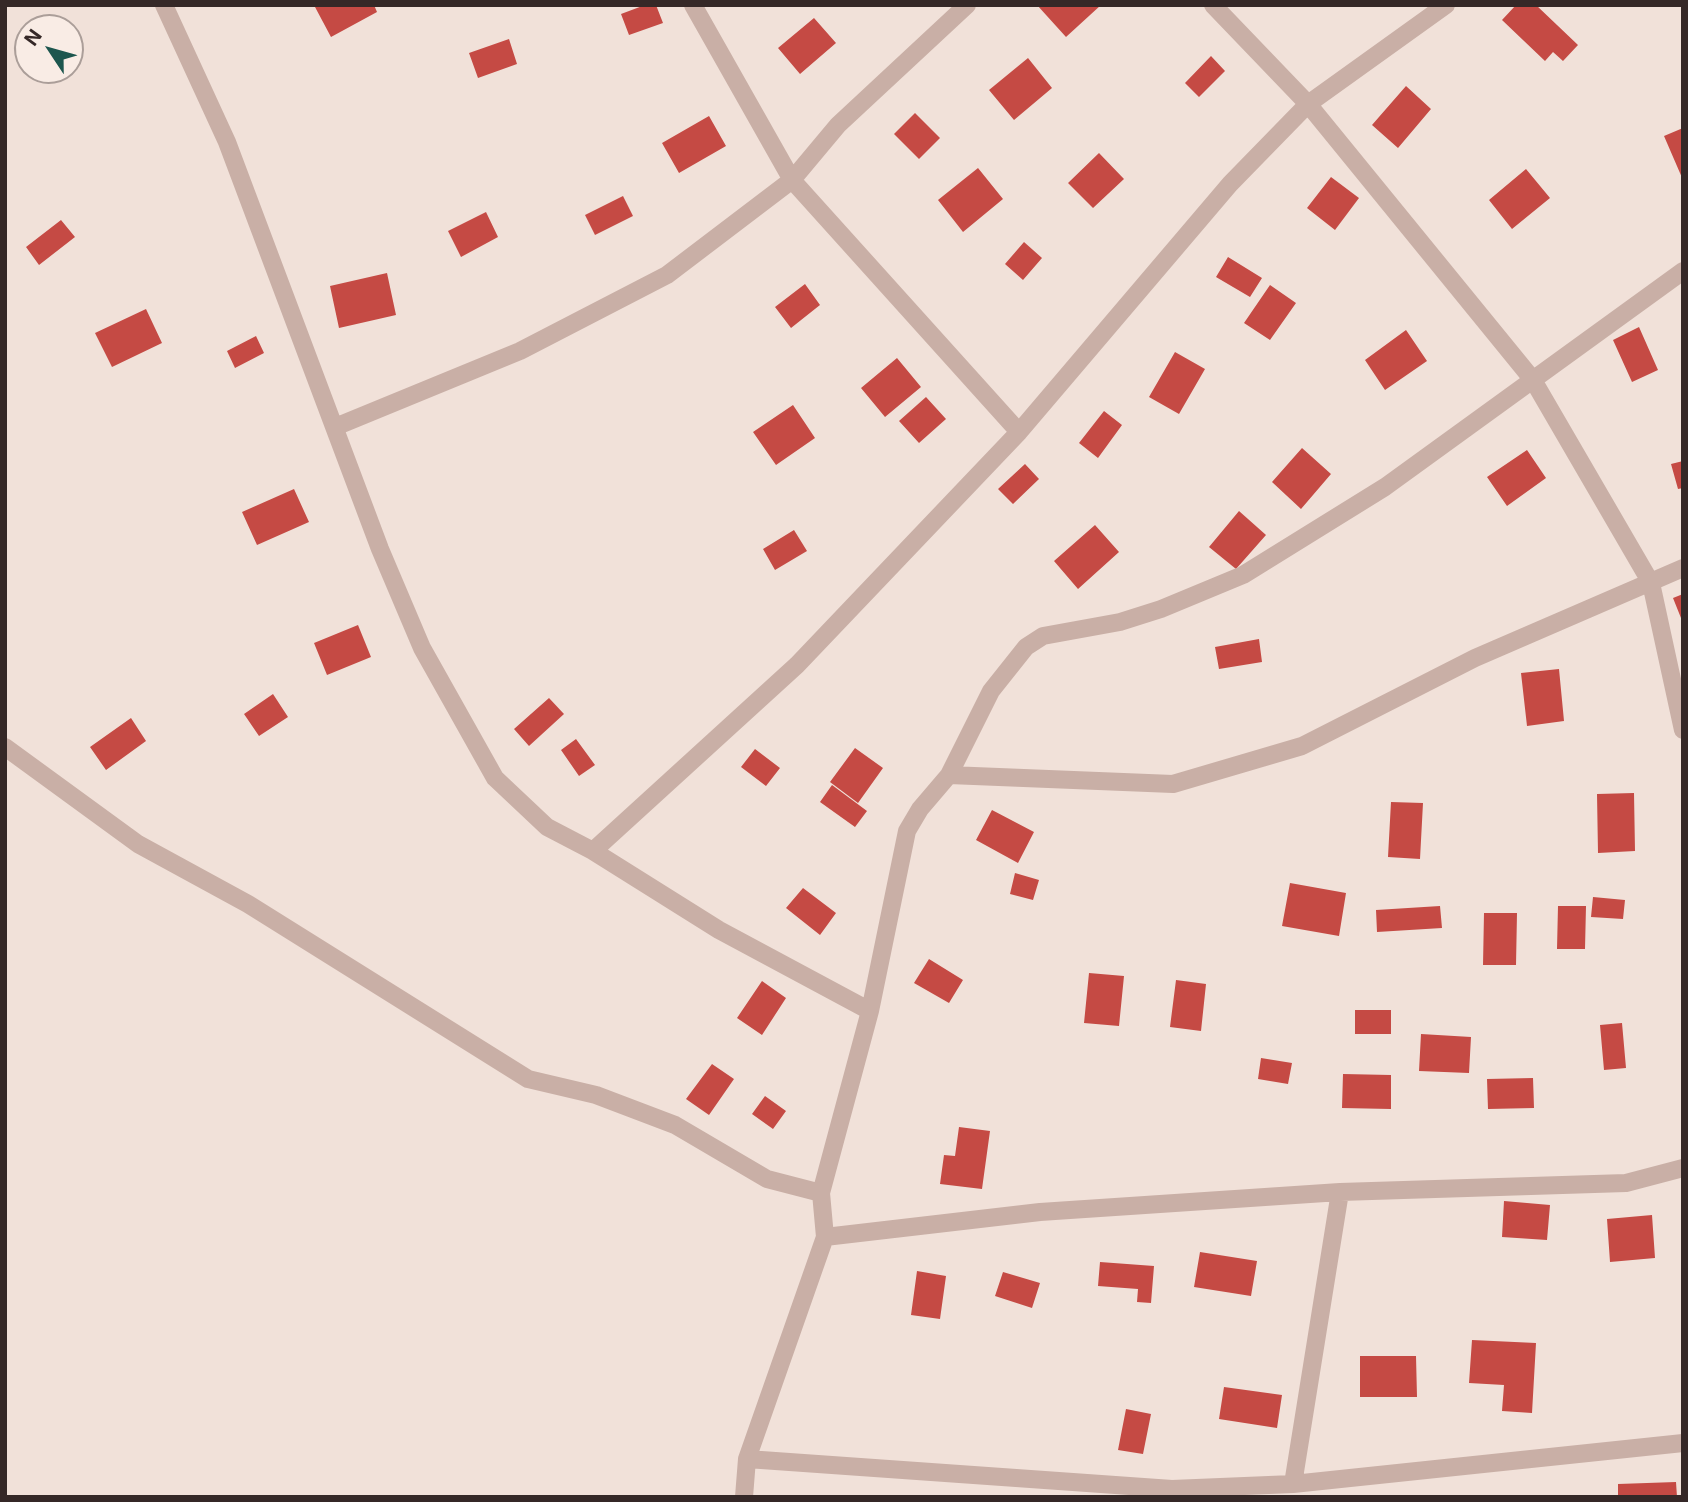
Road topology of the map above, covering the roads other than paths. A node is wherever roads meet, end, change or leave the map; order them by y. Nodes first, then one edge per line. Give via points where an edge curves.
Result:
1 (163, 5) edge
2 (693, 5) edge
3 (967, 5) edge
4 (1213, 5) edge
5 (1446, 5) edge
6 (1308, 104) junction
7 (792, 180) junction
8 (1683, 271) edge
9 (1533, 380) junction
10 (335, 427) junction
11 (1019, 432) junction
12 (1683, 568) edge
13 (1651, 583) junction
14 (1683, 730) edge
15 (5, 747) edge
16 (949, 775) junction
17 (593, 851) junction
18 (870, 1011) junction
19 (1683, 1168) edge
20 (1340, 1192) junction
21 (821, 1194) junction
22 (825, 1237) junction
23 (1683, 1443) edge
24 (747, 1460) junction
25 (1293, 1484) junction
26 (744, 1497) edge

1 - 10 street via 227,142
2 - 7 street
3 - 7 street via 838,125
4 - 6 street
5 - 6 street
6 - 9 street
6 - 11 street via 1230,184
7 - 10 street via 667,275 520,351
7 - 11 street
8 - 9 street
9 - 13 street
9 - 16 street via 1385,487 1243,575 1131,619 1043,636 1026,647 991,691
10 - 17 street via 422,649 495,778 547,827
11 - 17 street via 797,665
12 - 13 street
13 - 14 street
13 - 16 street via 1475,658 1302,746 1174,784
15 - 21 street via 138,845 248,904 528,1079 596,1095 675,1125 767,1180
16 - 18 street via 907,831
17 - 18 street via 719,930
18 - 21 street
19 - 20 street via 1626,1183
20 - 22 street via 1040,1212
20 - 25 street
21 - 22 street
22 - 24 street
23 - 25 street
24 - 25 street via 1172,1489
24 - 26 street

